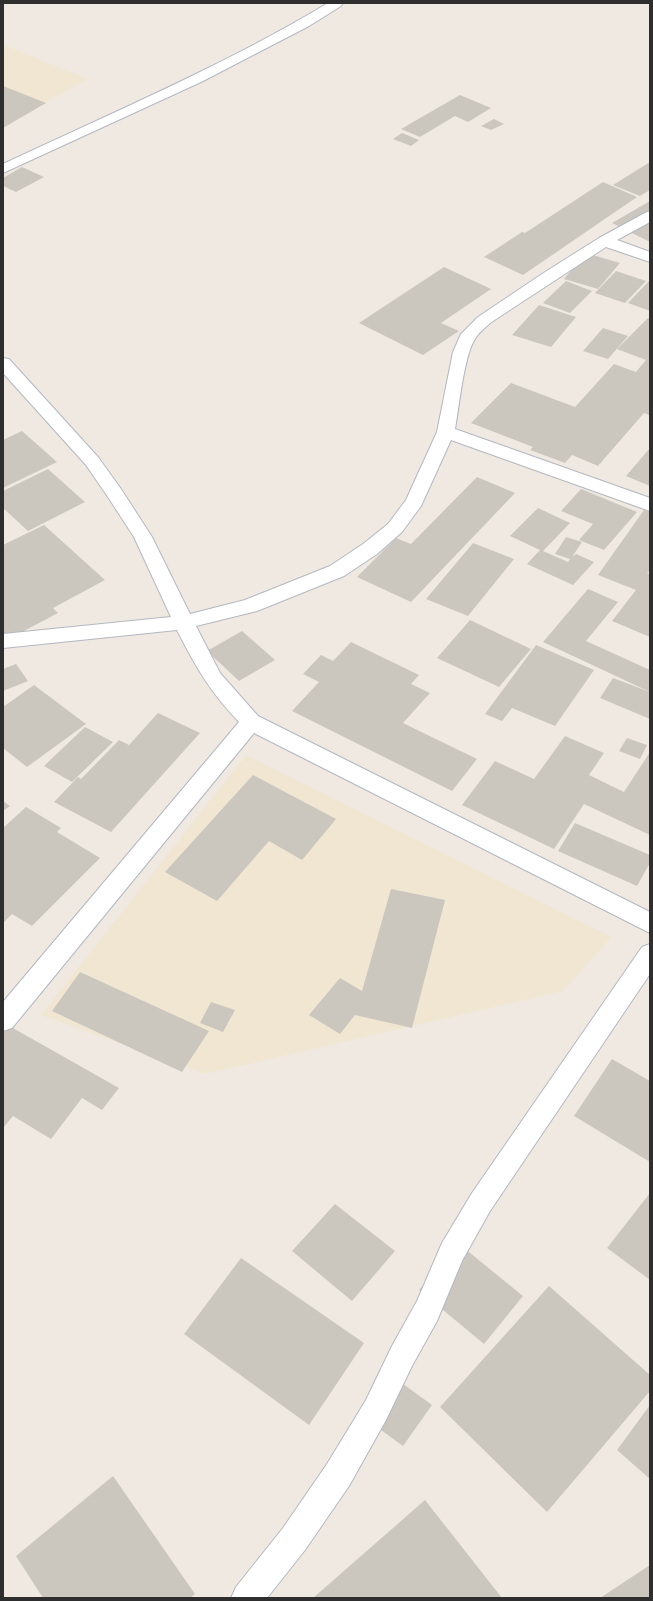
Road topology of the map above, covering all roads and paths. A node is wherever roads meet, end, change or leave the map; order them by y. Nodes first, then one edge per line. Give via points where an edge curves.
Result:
1 (337, 3) edge
2 (3, 169) edge
3 (650, 216) edge
4 (604, 241) junction
5 (650, 257) edge
6 (3, 363) edge
7 (446, 432) junction
8 (650, 505) edge
9 (186, 622) junction
10 (3, 641) edge
11 (250, 722) junction
12 (650, 923) edge
13 (650, 954) edge
14 (3, 1020) edge
15 (247, 1598) edge

1 - 2 street via 196,79
3 - 4 street
4 - 5 street
4 - 7 street via 508,303 484,320 467,337 455,378
6 - 9 street via 92,461 116,493 143,537
7 - 8 street
7 - 9 street via 414,502 395,528 370,550 337,571 298,588 250,606
9 - 10 street
9 - 11 street via 200,656 213,678
11 - 12 street
11 - 14 street
13 - 15 street via 481,1202 452,1252 427,1311 376,1410 338,1475 294,1539

